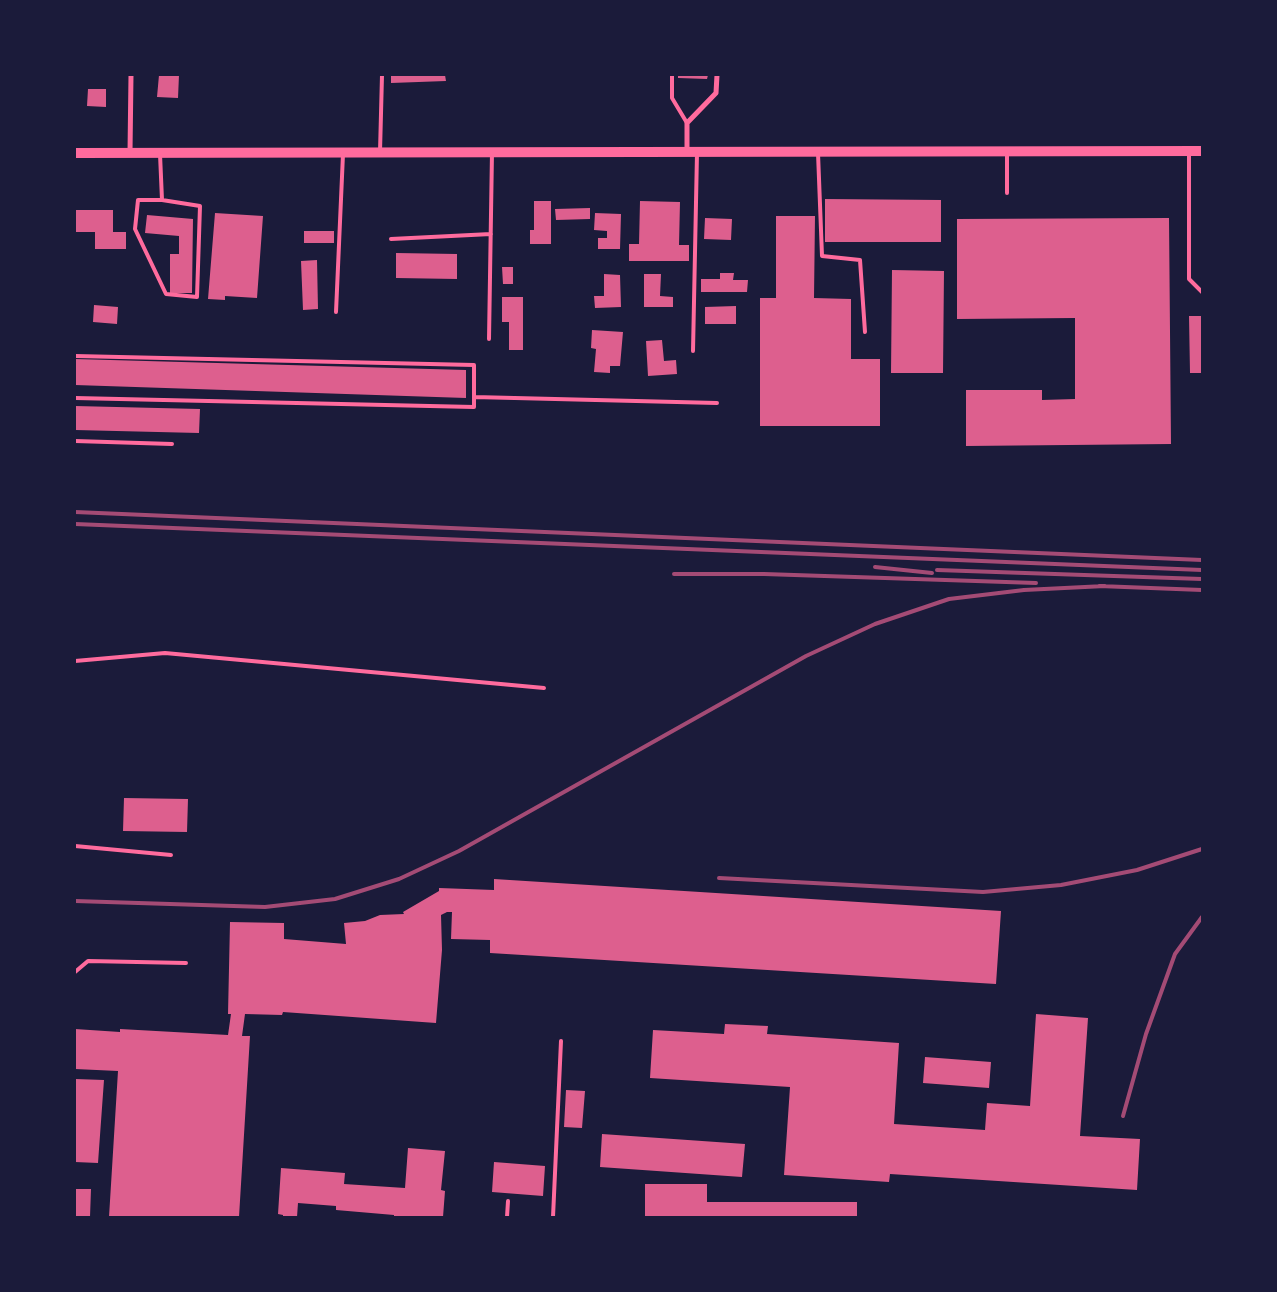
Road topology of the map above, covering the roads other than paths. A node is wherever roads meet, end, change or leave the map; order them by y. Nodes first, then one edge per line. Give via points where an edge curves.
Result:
1 (131, 75) edge
2 (382, 75) edge
3 (672, 75) edge
4 (716, 75) edge
5 (687, 123) junction
6 (1189, 151) junction
7 (1202, 151) edge
8 (130, 152) junction
9 (160, 152) junction
10 (343, 152) junction
11 (380, 152) junction
12 (492, 152) junction
13 (1006, 152) junction
14 (75, 153) edge
15 (692, 153) junction
16 (818, 153) junction
17 (1007, 193) dead end
18 (162, 200) junction
19 (491, 234) junction
20 (391, 238) dead end
21 (1202, 292) edge
22 (336, 312) dead end
23 (865, 332) dead end
24 (489, 339) dead end
25 (693, 351) dead end
26 (75, 356) edge
27 (474, 397) junction
28 (75, 398) edge
29 (717, 403) dead end
30 (75, 441) edge
31 (172, 444) dead end
32 (75, 660) edge
33 (544, 688) dead end
34 (75, 846) edge
35 (171, 854) dead end
36 (186, 963) dead end
37 (75, 972) edge
38 (561, 1040) dead end
39 (508, 1201) dead end
40 (507, 1217) edge
41 (553, 1217) edge

1 - 8 street
2 - 11 lane
3 - 5 lane via 672,98
4 - 5 street via 716,93
5 - 15 street
6 - 7 main road
6 - 13 main road
6 - 21 lane via 1189,279
8 - 9 main road
8 - 14 main road
9 - 10 main road
9 - 18 lane
10 - 11 main road
10 - 22 lane
11 - 12 main road
12 - 15 main road
12 - 19 lane
13 - 16 main road
13 - 17 lane
15 - 16 main road
15 - 25 lane
16 - 23 lane via 822,256 860,260
18 - 18 lane via 200,206 197,297 166,294 135,229 138,200
19 - 20 lane
19 - 24 lane
26 - 27 lane via 474,364
27 - 28 lane via 474,407
27 - 29 lane
30 - 31 lane
32 - 33 lane via 165,653
34 - 35 lane
36 - 37 lane via 88,961
38 - 41 lane
39 - 40 lane

